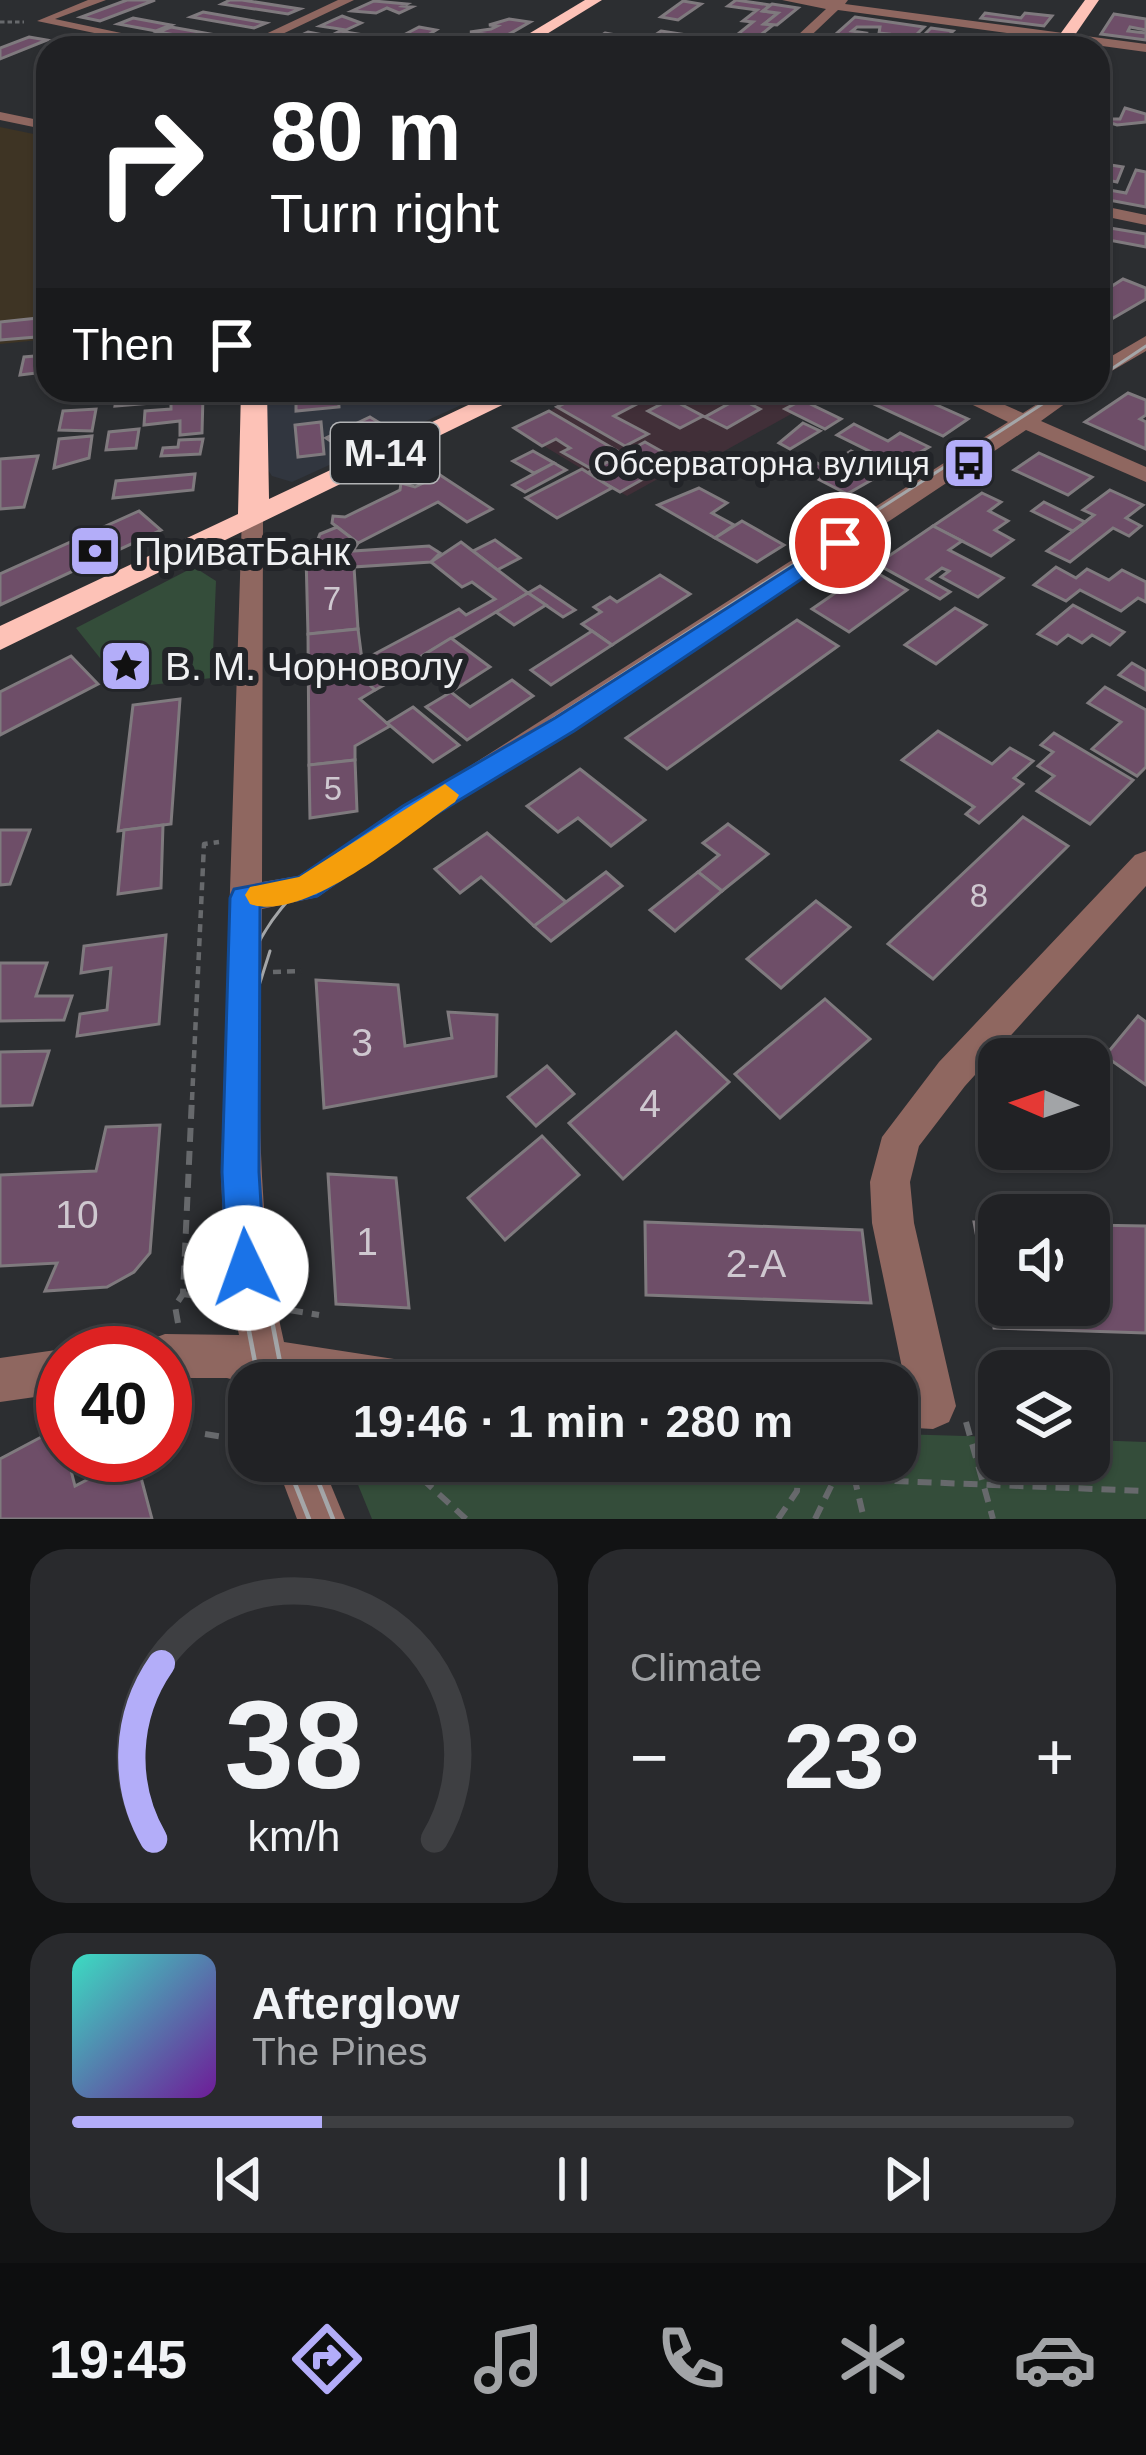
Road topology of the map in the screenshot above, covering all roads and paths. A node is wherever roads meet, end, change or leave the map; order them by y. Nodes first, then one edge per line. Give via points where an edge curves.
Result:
1 (100, 0) edge
2 (348, 0) edge
3 (595, 0) edge
4 (788, 0) edge
5 (1092, 0) edge
6 (841, 4) edge
7 (0, 22) edge
8 (25, 22) dead end
9 (122, 36) edge
10 (268, 36) edge
11 (534, 36) edge
12 (804, 36) edge
13 (1027, 36) edge
14 (1066, 36) edge
15 (1110, 45) edge
16 (1146, 47) edge
17 (0, 116) edge
18 (36, 123) edge
19 (1110, 213) edge
20 (1146, 220) edge
21 (1146, 342) edge
22 (1110, 366) edge
23 (254, 402) edge
24 (495, 402) edge
25 (980, 402) edge
26 (1055, 402) edge
27 (1025, 422) junction
28 (1146, 475) edge
29 (250, 520) junction
30 (0, 639) edge
31 (203, 844) dead end
32 (1146, 863) edge
33 (245, 898) junction
34 (175, 1306) dead end
35 (192, 1354) edge
36 (246, 1362) edge
37 (265, 1362) edge
38 (36, 1375) edge
39 (0, 1380) edge
40 (931, 1405) edge
41 (205, 1434) dead end
42 (228, 1438) edge
43 (978, 1475) edge
44 (918, 1478) edge
45 (978, 1481) edge
46 (306, 1482) edge
47 (426, 1482) edge
48 (798, 1482) edge
49 (833, 1482) edge
50 (855, 1482) edge
51 (982, 1482) edge
52 (998, 1482) edge
53 (1146, 1491) edge
54 (321, 1519) edge
55 (466, 1519) edge
56 (778, 1519) edge
57 (815, 1519) edge
58 (864, 1519) edge
59 (992, 1519) edge

1 - 9 street via 43,21
2 - 10 street
3 - 11 highway
4 - 6 street
5 - 14 highway
6 - 12 street
6 - 13 street
7 - 8 path
15 - 16 street
17 - 18 street
19 - 20 street
21 - 22 street
23 - 29 highway
24 - 29 highway, М-14
25 - 27 street
26 - 27 street
27 - 28 street
27 - 33 street via 306,888
29 - 30 highway, М-14
29 - 33 street
31 - 34 path via 183,1294
32 - 40 street via 902,1137 890,1182 893,1223
33 - 37 street via 241,1172 246,1268
35 - 36 street via 220,1351
38 - 39 street
40 - 43 path
41 - 42 path
44 - 45 path
46 - 54 street
47 - 55 path
48 - 56 path
49 - 57 path
50 - 58 path
51 - 59 path
52 - 53 path

